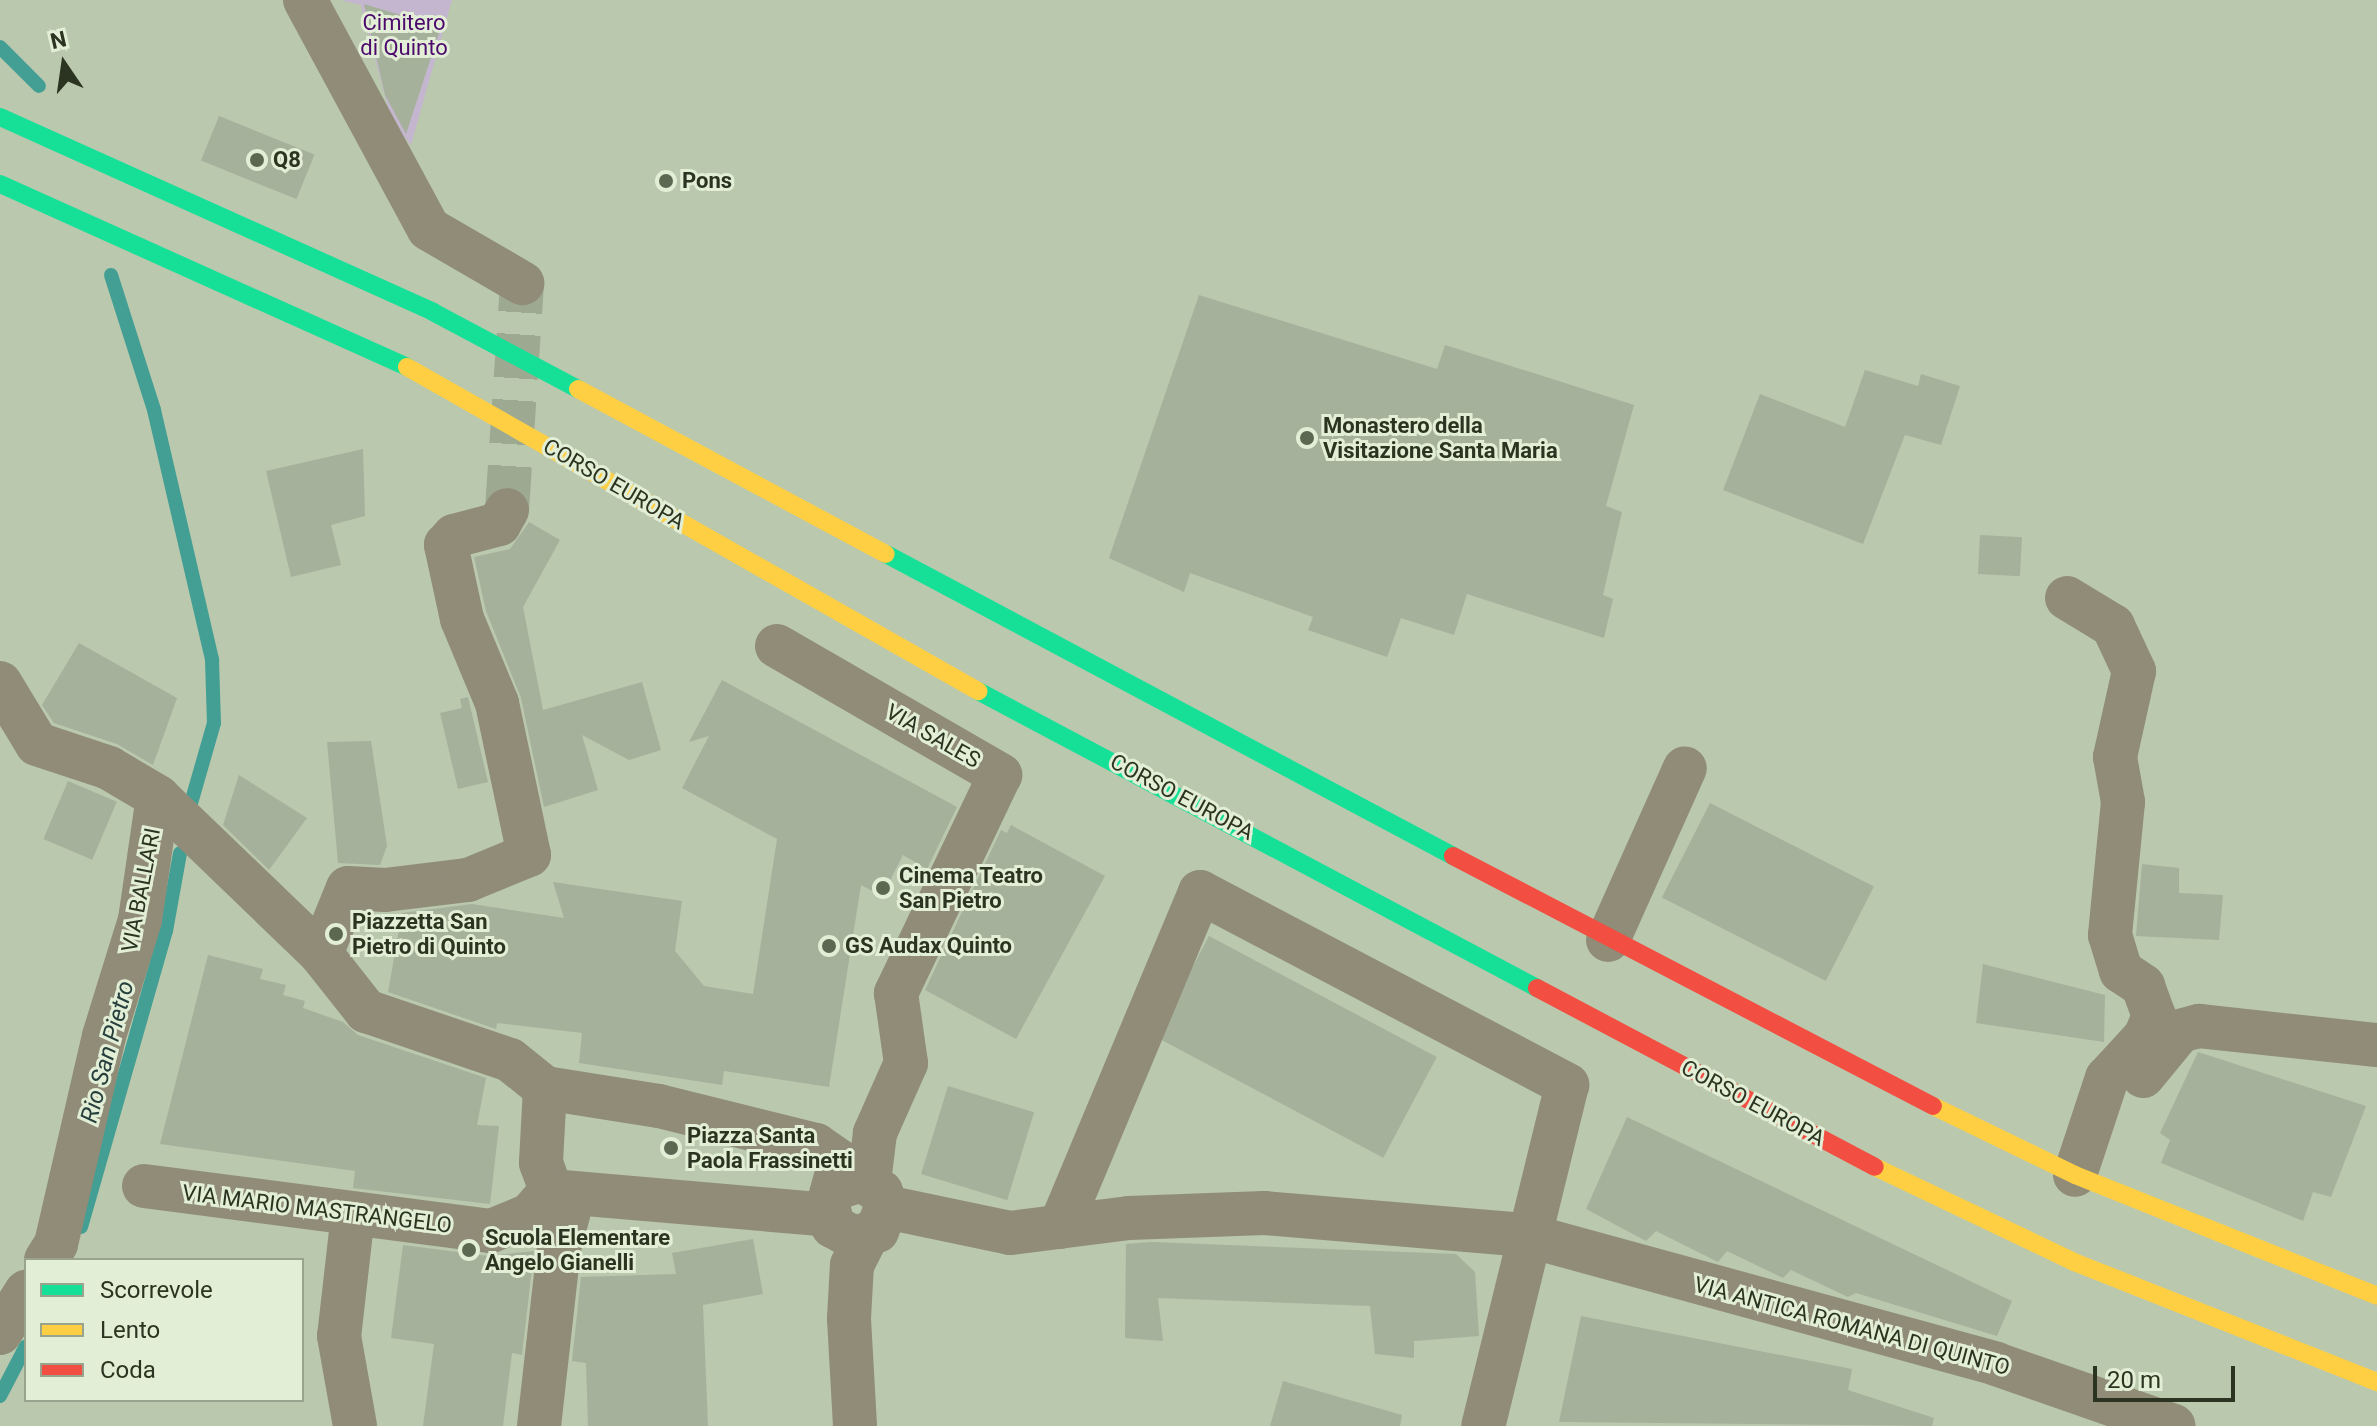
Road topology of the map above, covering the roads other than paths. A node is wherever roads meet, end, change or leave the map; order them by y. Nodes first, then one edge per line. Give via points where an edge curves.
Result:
1 (305, 0) edge
2 (0, 117) edge
3 (0, 184) edge
4 (522, 283) dead end
5 (507, 510) dead end
6 (2067, 598) dead end
7 (777, 646) dead end
8 (2, 693) edge
9 (1685, 768) dead end
10 (158, 797) junction
11 (1608, 940) junction
12 (321, 954) junction
13 (2377, 1045) edge
14 (545, 1088) junction
15 (2082, 1156) junction
16 (144, 1186) dead end
17 (562, 1193) junction
18 (857, 1206) junction
19 (353, 1214) junction
20 (1060, 1227) junction
21 (1526, 1235) junction
22 (47, 1258) edge
23 (24, 1295) edge
24 (2377, 1296) edge
25 (0, 1333) edge
26 (2377, 1382) edge
27 (355, 1426) edge
28 (539, 1426) edge
29 (855, 1426) edge
30 (1483, 1426) edge
31 (2174, 1426) edge

1 - 4 street via 429,229
2 - 11 main road via 433,312
3 - 26 main road, CORSO EUROPA via 417,371 917,658 1923,1193 2074,1262
5 - 12 street via 499,524 454,536 446,545 462,619 497,703 529,855 468,880 385,890 348,888
6 - 15 street via 2113,626 2134,671 2115,757 2123,802 2110,935 2121,971 2143,986 2154,1016 2145,1037 2107,1078
7 - 18 street, VIA SALES via 1000,775 896,993 906,1063 875,1133
8 - 10 street via 37,744 109,768
9 - 11 street
10 - 12 street
10 - 22 street, VIA BALLARI via 140,920 104,1036 56,1244
11 - 15 main road via 1816,1050
12 - 14 street via 366,1011 510,1060
13 - 15 street via 2199,1026 2180,1031
14 - 17 street via 541,1163
14 - 18 street via 659,1106 816,1145 840,1162
15 - 24 main road
16 - 19 street, VIA MARIO MASTRANGELO
17 - 18 street
17 - 19 street, VIA MARIO MASTRANGELO via 530,1215 491,1231
17 - 28 street
18 - 20 street, VIA ANTICA ROMANA DI QUINTO via 997,1231
18 - 29 street via 849,1318
19 - 27 street via 339,1336
20 - 21 street, VIA ANTICA ROMANA DI QUINTO via 1264,1213
20 - 21 street via 1200,892 1567,1085
21 - 30 street
21 - 31 street, VIA ANTICA ROMANA DI QUINTO via 1996,1364
23 - 25 street

